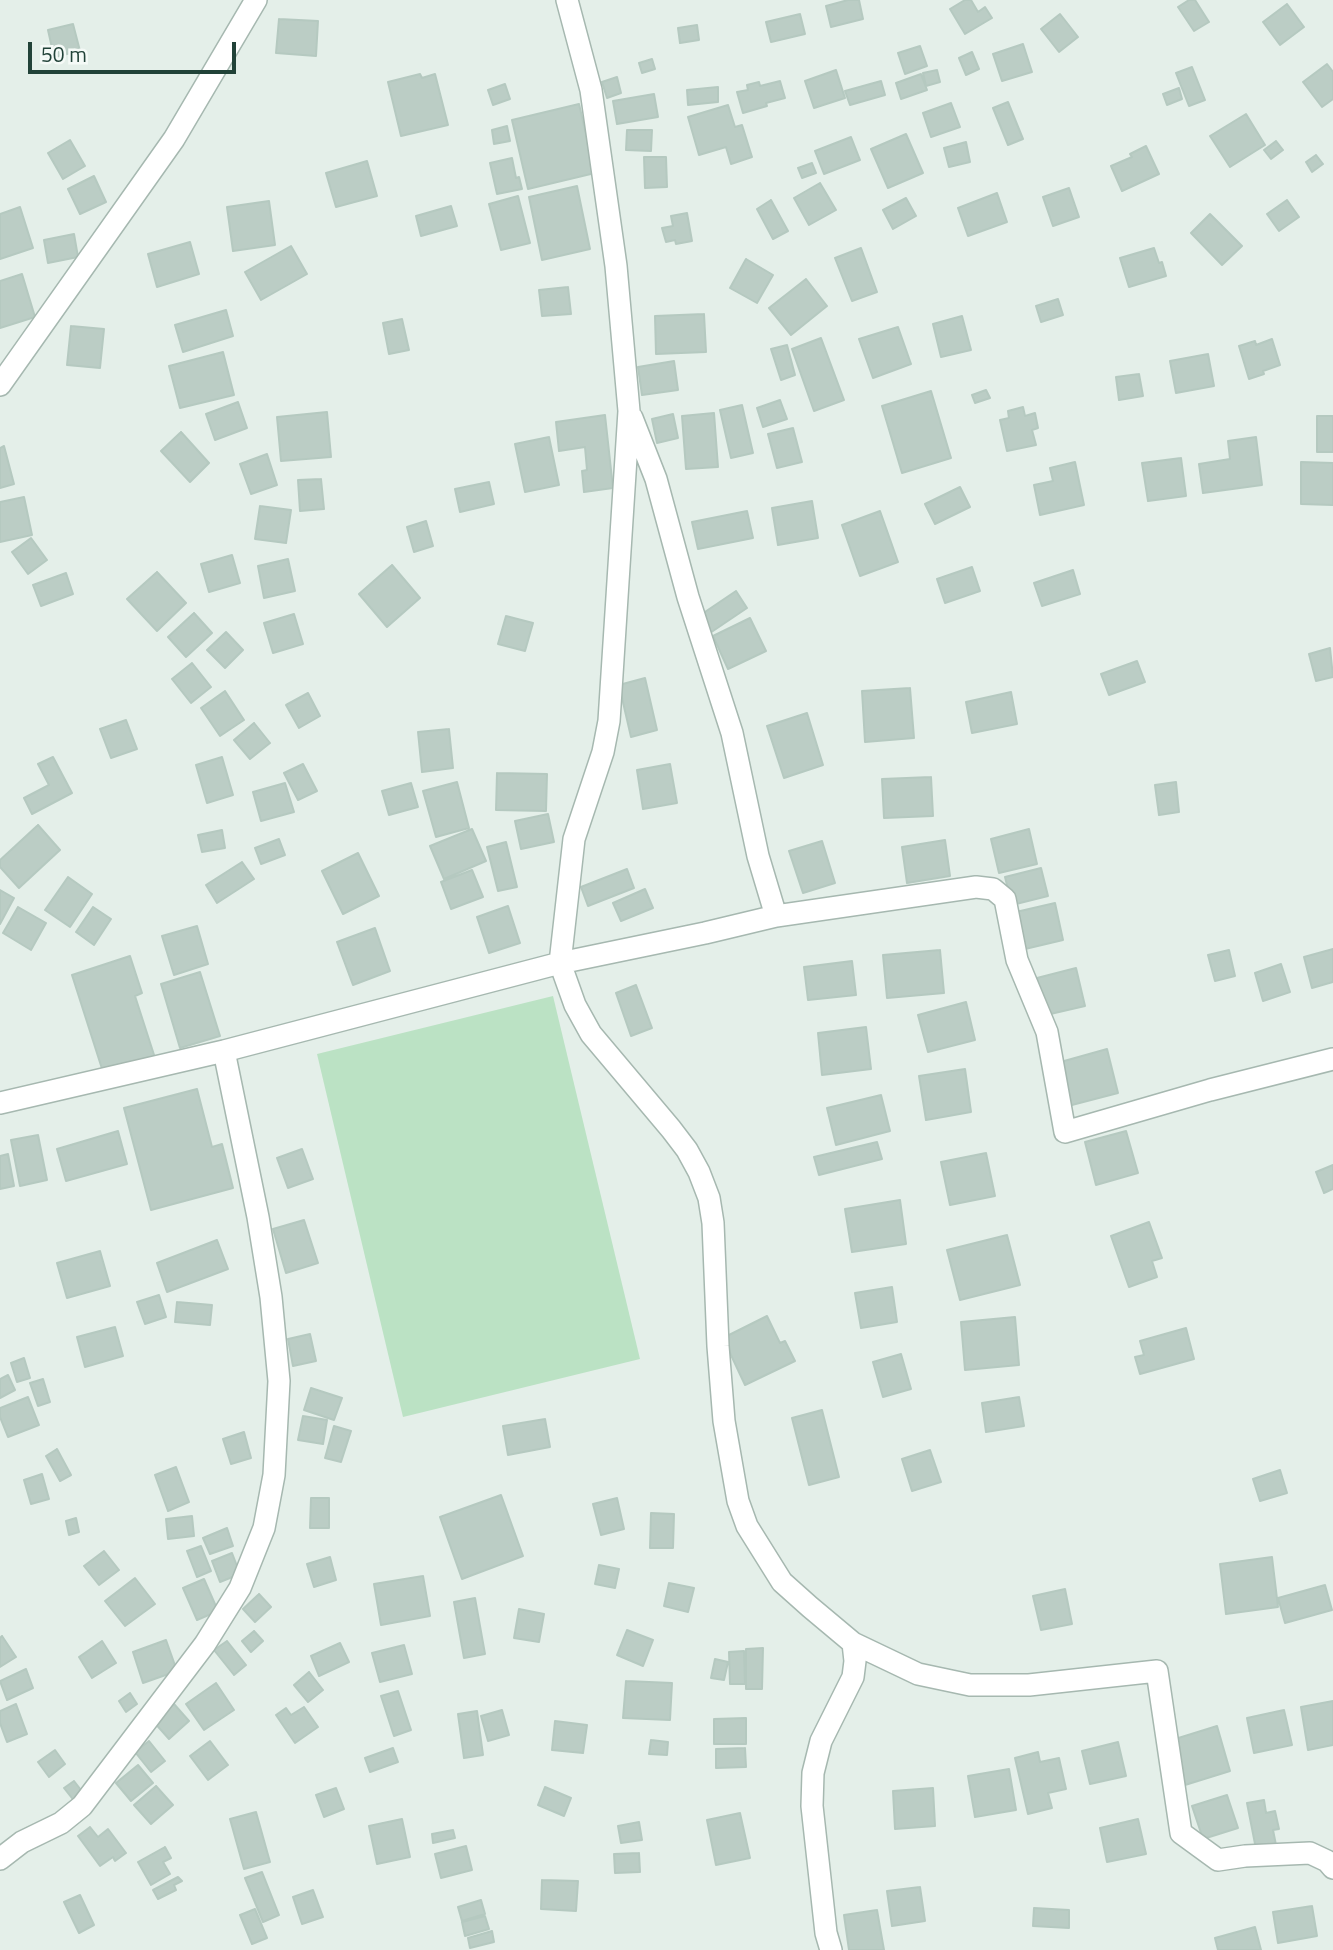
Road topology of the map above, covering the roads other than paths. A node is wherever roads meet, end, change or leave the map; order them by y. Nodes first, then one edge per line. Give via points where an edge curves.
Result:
1 (256, 0) edge
2 (567, 0) edge
3 (0, 385) edge
4 (629, 411) junction
5 (776, 916) junction
6 (560, 963) junction
7 (224, 1051) junction
8 (1333, 1059) edge
9 (0, 1103) edge
10 (853, 1643) junction
11 (0, 1859) edge
12 (1333, 1868) edge
13 (831, 1950) edge

1 - 3 street via 174,139
2 - 4 street via 591,90 616,266
4 - 5 street via 656,479 732,733
4 - 6 street via 609,721 574,839
5 - 6 street
5 - 8 street via 976,887 993,889 1005,899 1017,960 1047,1032 1065,1132
6 - 7 street
6 - 10 street via 591,1034 687,1150 709,1198 724,1421 738,1502 747,1526 782,1582
7 - 9 street
7 - 11 street via 258,1217 279,1381 274,1475 264,1528 240,1588 205,1644 82,1806
10 - 12 street via 918,1674 970,1685 1028,1685 1157,1671 1181,1833 1218,1860 1310,1853
10 - 13 street via 853,1677 821,1741 813,1773 812,1806

